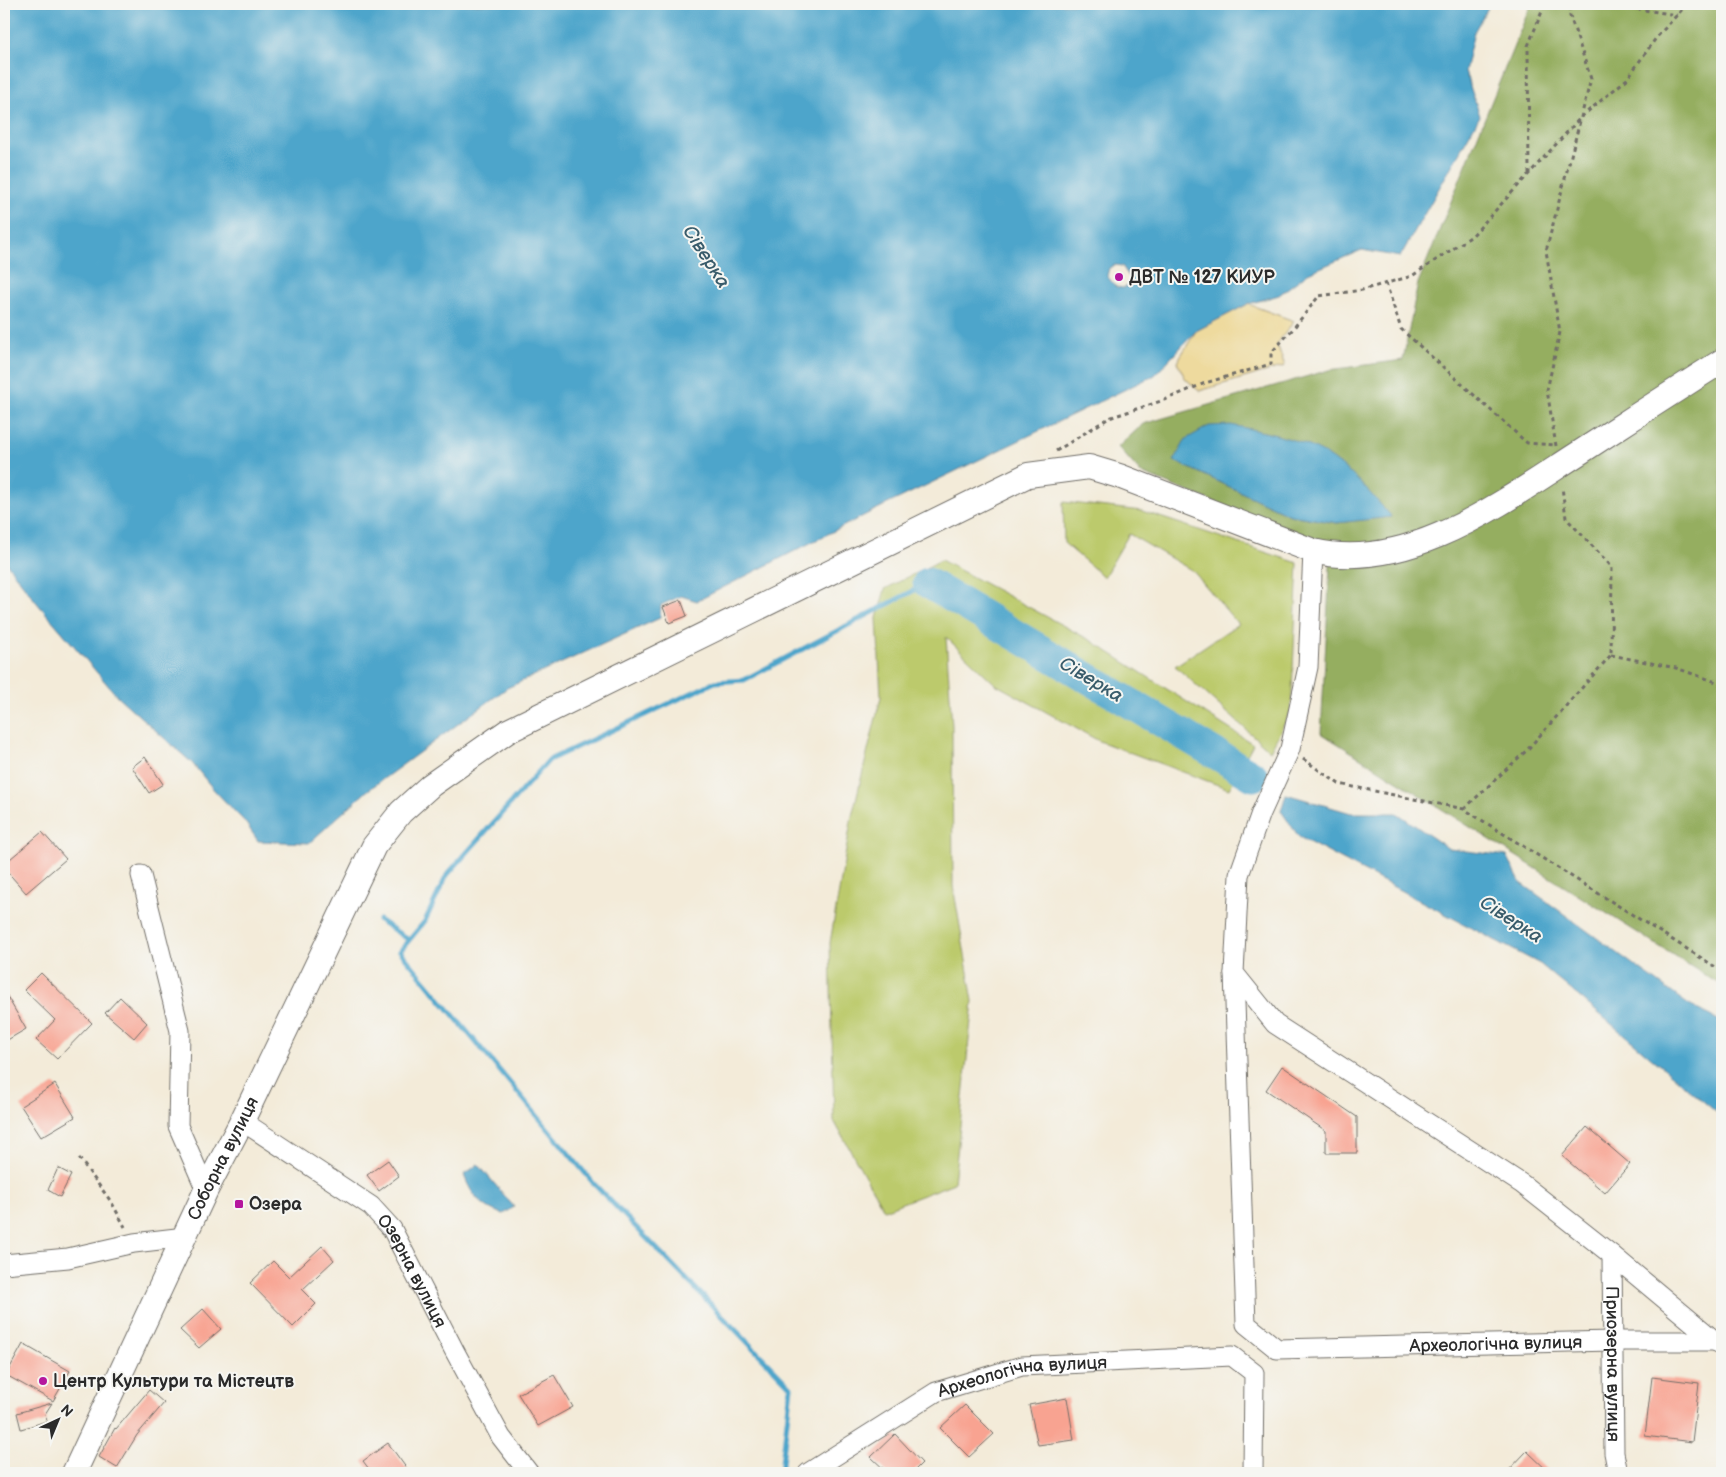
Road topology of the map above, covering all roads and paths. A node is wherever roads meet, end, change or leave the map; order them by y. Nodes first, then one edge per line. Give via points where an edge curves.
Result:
1 (1545, 4) edge
2 (1570, 4) edge
3 (1605, 4) edge
4 (1687, 4) edge
5 (1677, 15) junction
6 (1581, 117) junction
7 (1529, 174) junction
8 (1386, 283) junction
9 (1722, 361) edge
10 (1557, 455) junction
11 (1051, 456) dead end
12 (1313, 551) junction
13 (1611, 655) junction
14 (1722, 684) edge
15 (1290, 750) junction
16 (1464, 809) junction
17 (141, 875) dead end
18 (1722, 971) edge
19 (1234, 973) junction
20 (242, 1121) junction
21 (79, 1158) dead end
22 (206, 1190) junction
23 (184, 1237) junction
24 (134, 1243) junction
25 (1612, 1255) junction
26 (4, 1264) edge
27 (1612, 1341) junction
28 (1718, 1343) edge
29 (74, 1473) edge
30 (528, 1473) edge
31 (808, 1473) edge
32 (1253, 1473) edge
33 (1618, 1473) edge

1 - 7 path via 1528,46
2 - 6 path via 1570,16 1591,79
3 - 5 path
4 - 5 path
5 - 6 path via 1656,38 1628,79
6 - 7 path
6 - 10 path via 1546,251 1560,332 1547,390
7 - 8 path via 1472,236 1412,276
8 - 10 path via 1401,329 1527,443
8 - 11 path via 1319,296 1270,353 1271,364 1205,383 1109,418
9 - 10 street, Соборна вулиця
10 - 12 street, Соборна вулиця via 1485,513 1436,537 1378,554 1331,555
10 - 13 path via 1566,518 1612,567
12 - 15 street via 1308,667
12 - 20 street, Соборна вулиця via 1089,466 1028,475 508,731 431,785 401,812 374,846
13 - 14 path via 1676,668
13 - 16 path via 1528,748
15 - 16 path via 1339,784
15 - 19 street via 1261,813 1239,875
16 - 18 path
17 - 22 street via 180,1031 178,1126
19 - 25 street via 1274,1024 1522,1184
19 - 27 street, Археологічна вулиця via 1246,1324 1278,1349
20 - 22 street, Соборна вулиця
20 - 30 street, Озерна вулиця via 371,1206 392,1229 501,1437
21 - 24 path via 112,1203
22 - 23 street, Соборна вулиця
23 - 24 street
23 - 29 street, Соборна вулиця
24 - 26 street via 68,1258
25 - 27 street, Приозерна вулиця
25 - 28 street
27 - 28 street, Археологічна вулиця
27 - 33 street, Приозерна вулиця via 1614,1453
31 - 32 street, Археологічна вулиця via 936,1392 1022,1366 1232,1356 1254,1373

